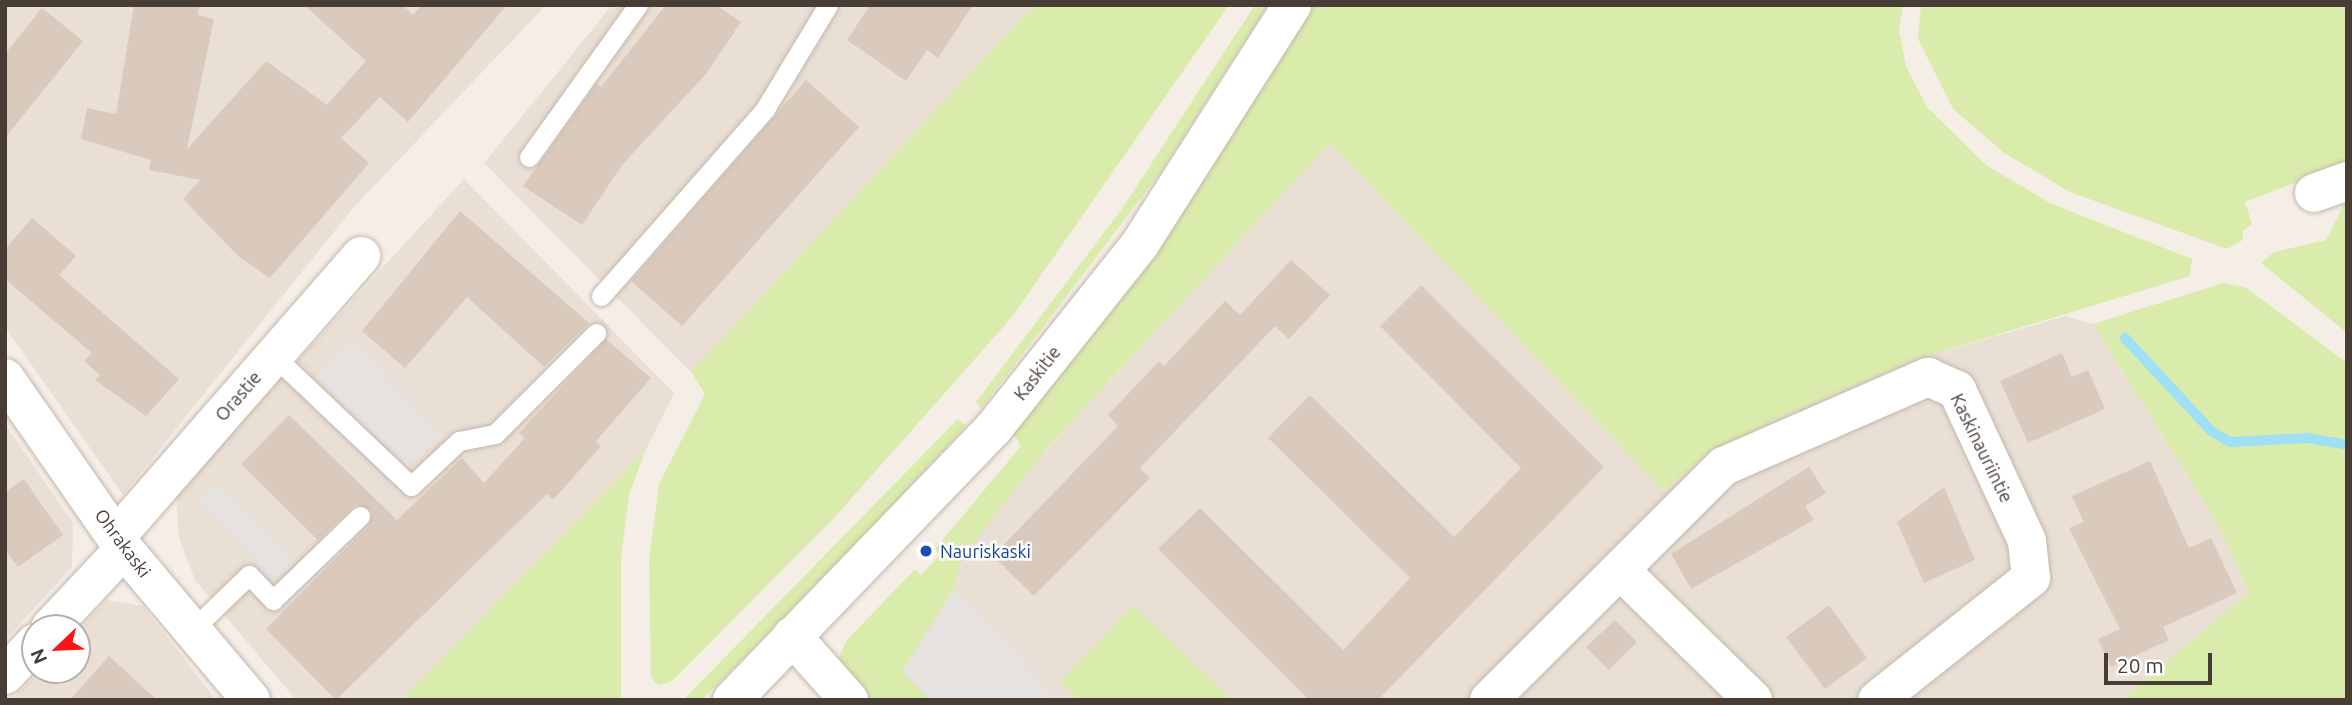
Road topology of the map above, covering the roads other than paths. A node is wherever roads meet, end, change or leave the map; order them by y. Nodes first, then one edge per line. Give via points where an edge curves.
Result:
1 (638, 5) edge
2 (828, 5) edge
3 (1292, 5) edge
4 (529, 157) dead end
5 (361, 256) dead end
6 (601, 296) dead end
7 (596, 333) dead end
8 (274, 356) junction
9 (5, 378) edge
10 (360, 516) dead end
11 (120, 543) junction
12 (1620, 570) junction
13 (62, 614) edge
14 (192, 629) junction
15 (792, 636) junction
16 (21, 658) edge
17 (5, 675) edge
18 (251, 700) edge
19 (732, 700) edge
20 (849, 700) edge
21 (1489, 700) edge
22 (1753, 700) edge
23 (1877, 700) edge

1 - 4 lane
2 - 6 lane via 765,109
3 - 15 street, Kaskitie via 1140,244 993,429
5 - 8 street, Orastie
7 - 8 lane via 495,434 460,441 411,486
8 - 11 street, Orastie
9 - 11 street, Ohrakaski
10 - 14 lane via 273,600 249,575
11 - 13 street, Orastie
11 - 14 street, Ohrakaski
12 - 21 street, Kaskinauriintie
12 - 22 street
12 - 23 street, Kaskinauriintie via 1724,466 1928,377 1957,390 2027,541 2031,578
14 - 18 street, Ohrakaski
15 - 19 street, Kaskitie
15 - 20 street
16 - 17 street

